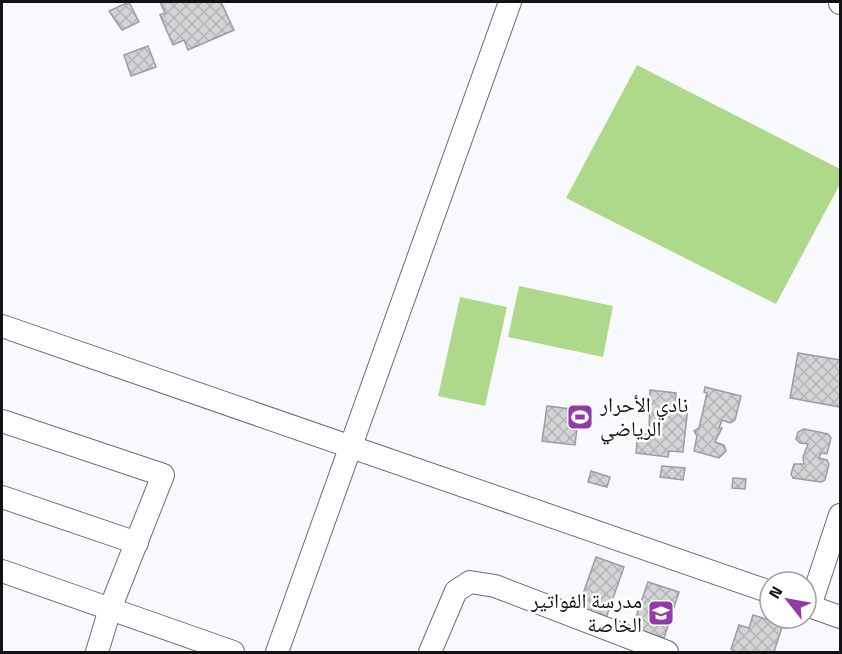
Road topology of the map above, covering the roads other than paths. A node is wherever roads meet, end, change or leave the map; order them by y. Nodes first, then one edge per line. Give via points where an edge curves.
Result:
1 (510, 2) edge
2 (2, 326) edge
3 (2, 421) edge
4 (353, 447) junction
5 (2, 497) edge
6 (840, 515) edge
7 (137, 543) junction
8 (2, 571) edge
9 (818, 577) edge
10 (758, 588) edge
11 (111, 609) junction
12 (818, 609) edge
13 (840, 617) edge
14 (97, 652) edge
15 (233, 652) edge
16 (277, 652) edge
17 (430, 652) edge
18 (667, 652) edge

1 - 4 street
2 - 4 street
3 - 7 street via 163,475
4 - 10 street
4 - 16 street
5 - 7 street
6 - 9 street
7 - 11 street
8 - 11 street
11 - 14 street
11 - 15 street
12 - 13 street
17 - 18 street via 456,591 470,582 495,586

